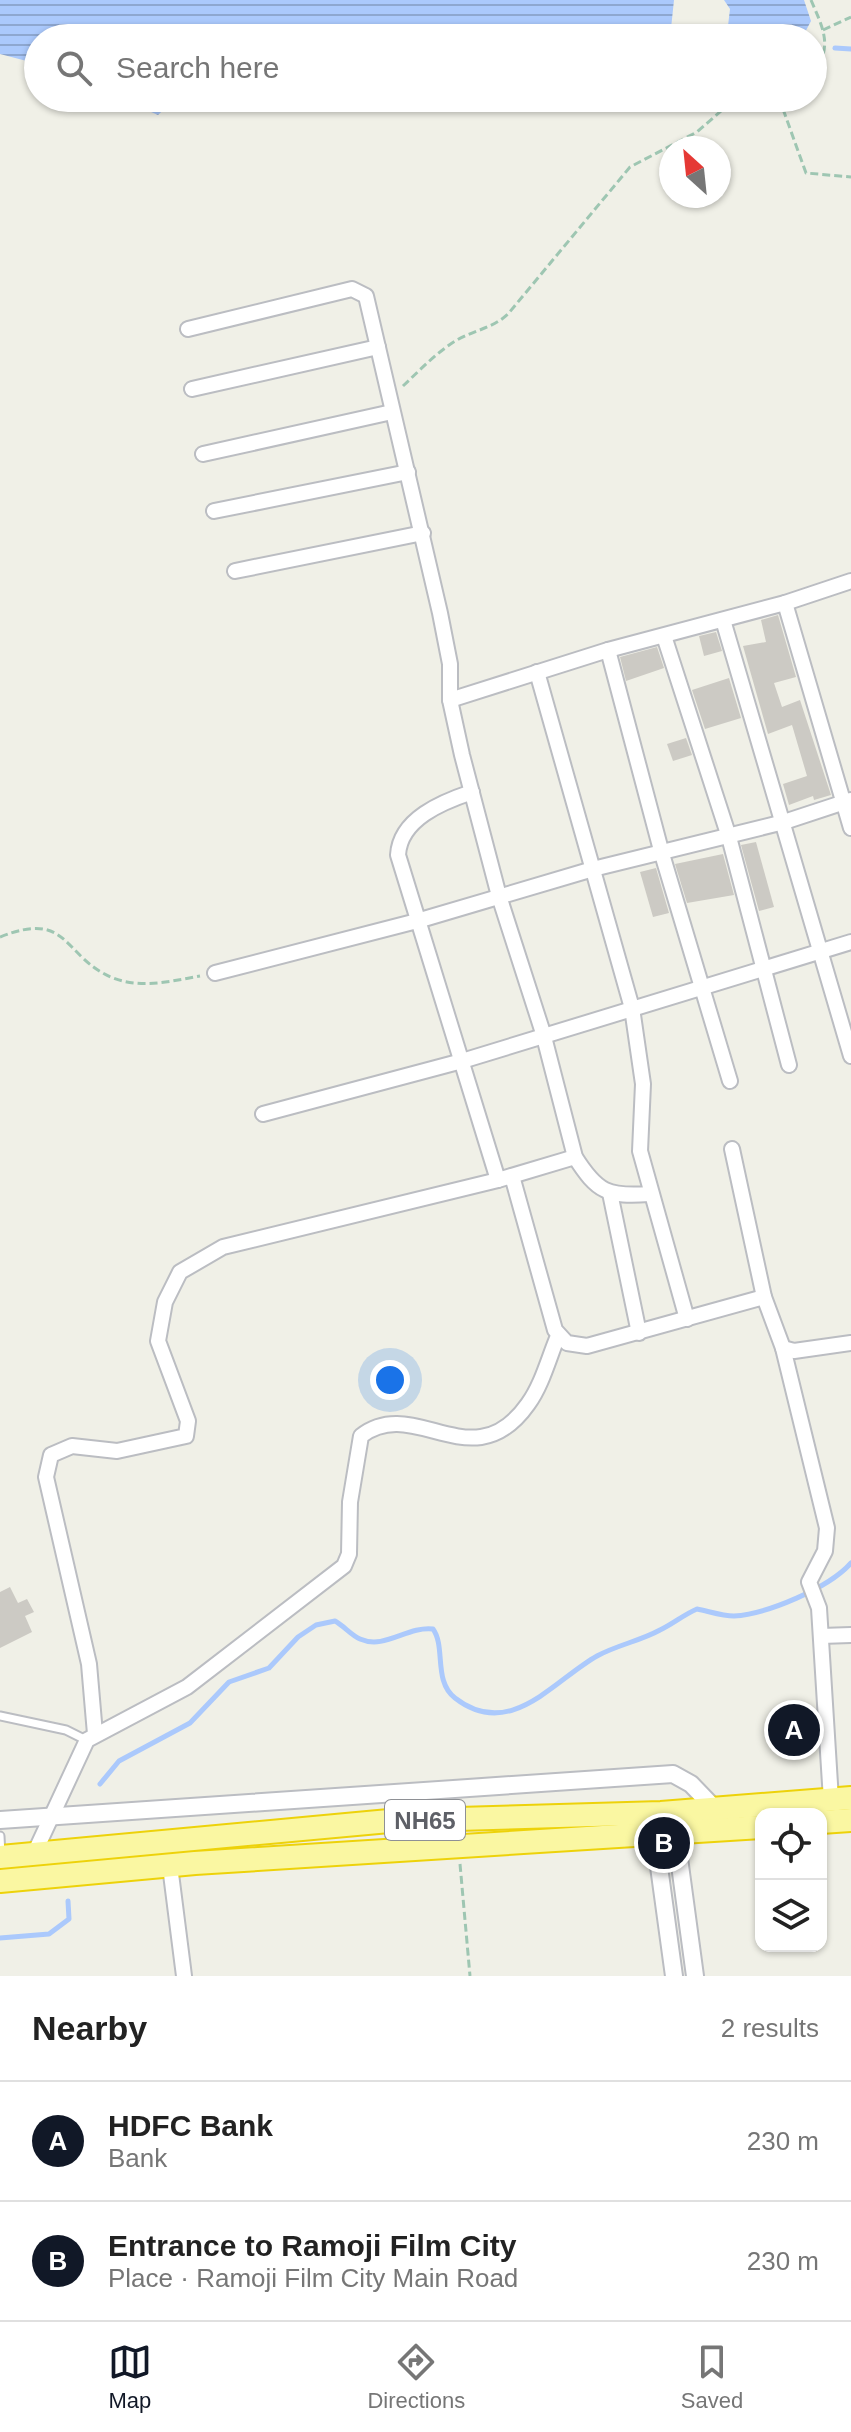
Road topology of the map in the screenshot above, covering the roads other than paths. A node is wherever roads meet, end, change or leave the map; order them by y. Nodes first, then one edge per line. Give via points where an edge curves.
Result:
1 (188, 329) dead end
2 (378, 347) junction
3 (192, 389) dead end
4 (391, 405) junction
5 (203, 454) dead end
6 (408, 472) junction
7 (214, 511) dead end
8 (423, 533) junction
9 (235, 571) dead end
10 (850, 585) edge
11 (785, 603) junction
12 (723, 620) junction
13 (664, 636) junction
14 (608, 650) junction
15 (537, 672) junction
16 (450, 700) junction
17 (472, 792) junction
18 (847, 800) edge
19 (784, 822) junction
20 (851, 828) edge
21 (729, 837) junction
22 (662, 854) junction
23 (593, 869) junction
24 (499, 896) junction
25 (417, 921) junction
26 (851, 942) edge
27 (819, 950) junction
28 (761, 970) junction
29 (215, 973) road end
30 (701, 987) junction
31 (632, 1008) junction
32 (543, 1033) junction
33 (851, 1056) edge
34 (462, 1061) junction
35 (789, 1065) dead end
36 (730, 1081) dead end
37 (263, 1114) dead end
38 (732, 1149) dead end
39 (575, 1157) junction
40 (505, 1178) junction
41 (610, 1193) junction
42 (649, 1194) junction
43 (764, 1297) junction
44 (687, 1319) junction
45 (639, 1333) junction
46 (558, 1336) junction
47 (851, 1343) edge
48 (783, 1348) junction
49 (851, 1635) edge
50 (821, 1636) junction
51 (0, 1716) edge
52 (91, 1737) junction
53 (841, 1799) edge
54 (715, 1809) junction
55 (52, 1814) junction
56 (0, 1820) edge
57 (851, 1820) edge
58 (827, 1822) edge
59 (664, 1823) junction
60 (755, 1827) edge
61 (0, 1850) edge
62 (34, 1854) junction
63 (170, 1866) junction
64 (0, 1881) edge
65 (184, 1976) edge
66 (674, 1976) edge
67 (695, 1976) edge

1 - 2 street via 357,289 366,296
2 - 3 street
2 - 4 street
4 - 5 street
4 - 6 street
6 - 7 street
6 - 8 street
8 - 9 street
8 - 16 street via 450,664
10 - 11 street
11 - 12 street
11 - 18 street
12 - 13 street
12 - 19 street
13 - 14 street
13 - 21 street
14 - 15 street
14 - 22 street
15 - 16 street
15 - 23 street
16 - 17 street
17 - 24 street
17 - 25 street via 430,810 402,836 398,855
18 - 19 street
18 - 20 street
19 - 21 street
19 - 27 street
21 - 22 street
21 - 28 street
22 - 23 street
22 - 30 street
23 - 24 street
23 - 31 street
24 - 25 street
24 - 32 street
25 - 29 street
25 - 34 street
26 - 27 street
27 - 28 street
27 - 33 street
28 - 30 street
28 - 35 street
30 - 31 street
30 - 36 street
31 - 32 street
31 - 42 street via 643,1084 640,1151
32 - 34 street
32 - 39 street
34 - 37 street
34 - 40 street
38 - 43 street
39 - 40 street
39 - 41 street via 596,1186
40 - 46 street
40 - 52 street via 223,1247 180,1272 165,1302 158,1341 188,1421 186,1436 117,1451 72,1446 51,1455 47,1465 89,1664
41 - 42 street
41 - 45 street
42 - 44 street
43 - 44 street
43 - 48 street
44 - 45 street
45 - 46 street via 587,1346
46 - 52 street via 531,1400 520,1415 487,1436 457,1438 411,1424 380,1426 361,1436 344,1566 187,1687
47 - 48 street
48 - 50 street via 827,1528 825,1551 809,1582
49 - 50 street
50 - 53 street
51 - 52 lane
52 - 55 street
53 - 54 highway, NH65
54 - 55 street via 673,1774
54 - 59 highway, NH65
55 - 56 street
55 - 62 street
57 - 58 highway
59 - 60 highway, NH65
59 - 62 highway, NH65 via 389,1821
59 - 63 highway, NH65 via 458,1847
59 - 66 street
59 - 67 street
61 - 62 highway, NH65
63 - 64 highway, NH65
63 - 65 street

